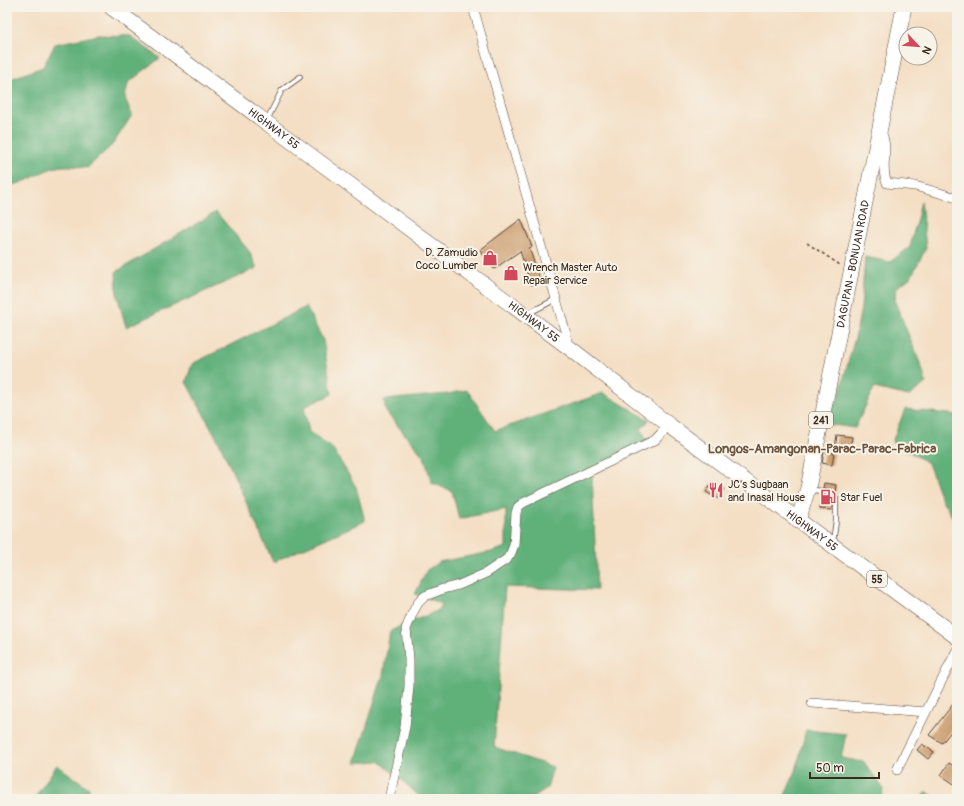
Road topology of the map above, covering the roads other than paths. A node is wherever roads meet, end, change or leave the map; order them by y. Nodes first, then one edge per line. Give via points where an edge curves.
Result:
1 (111, 7) edge
2 (473, 7) edge
3 (904, 7) edge
4 (300, 77) dead end
5 (266, 122) junction
6 (879, 128) junction
7 (957, 198) edge
8 (556, 299) junction
9 (525, 315) junction
10 (571, 349) junction
11 (665, 429) junction
12 (808, 488) junction
13 (798, 521) junction
14 (832, 546) junction
15 (957, 637) edge
16 (957, 650) edge
17 (812, 703) dead end
18 (926, 712) junction
19 (897, 770) dead end
20 (389, 799) edge

1 - 5 main road, HIGHWAY 55 / 55
2 - 8 street
3 - 6 main road, DAGUPAN - BONUAN ROAD / 241
4 - 5 lane via 282,90
5 - 9 main road, HIGHWAY 55 / 55
6 - 7 street via 886,146 884,176 888,183 915,186
6 - 12 main road, DAGUPAN - BONUAN ROAD / 241
8 - 9 lane
8 - 10 street
9 - 10 main road, HIGHWAY 55 / 55
10 - 11 main road, HIGHWAY 55 / 55
11 - 13 main road, HIGHWAY 55 / 55
11 - 20 street via 655,440 523,503 516,513 514,545 507,559 486,573 425,596 418,603 406,629 409,686 405,727
12 - 13 main road, DAGUPAN - BONUAN ROAD / 241
12 - 14 lane via 826,492 836,500
13 - 14 main road, HIGHWAY 55 / 55
14 - 15 main road, HIGHWAY 55 / 55
16 - 18 street
17 - 18 street
18 - 19 street

